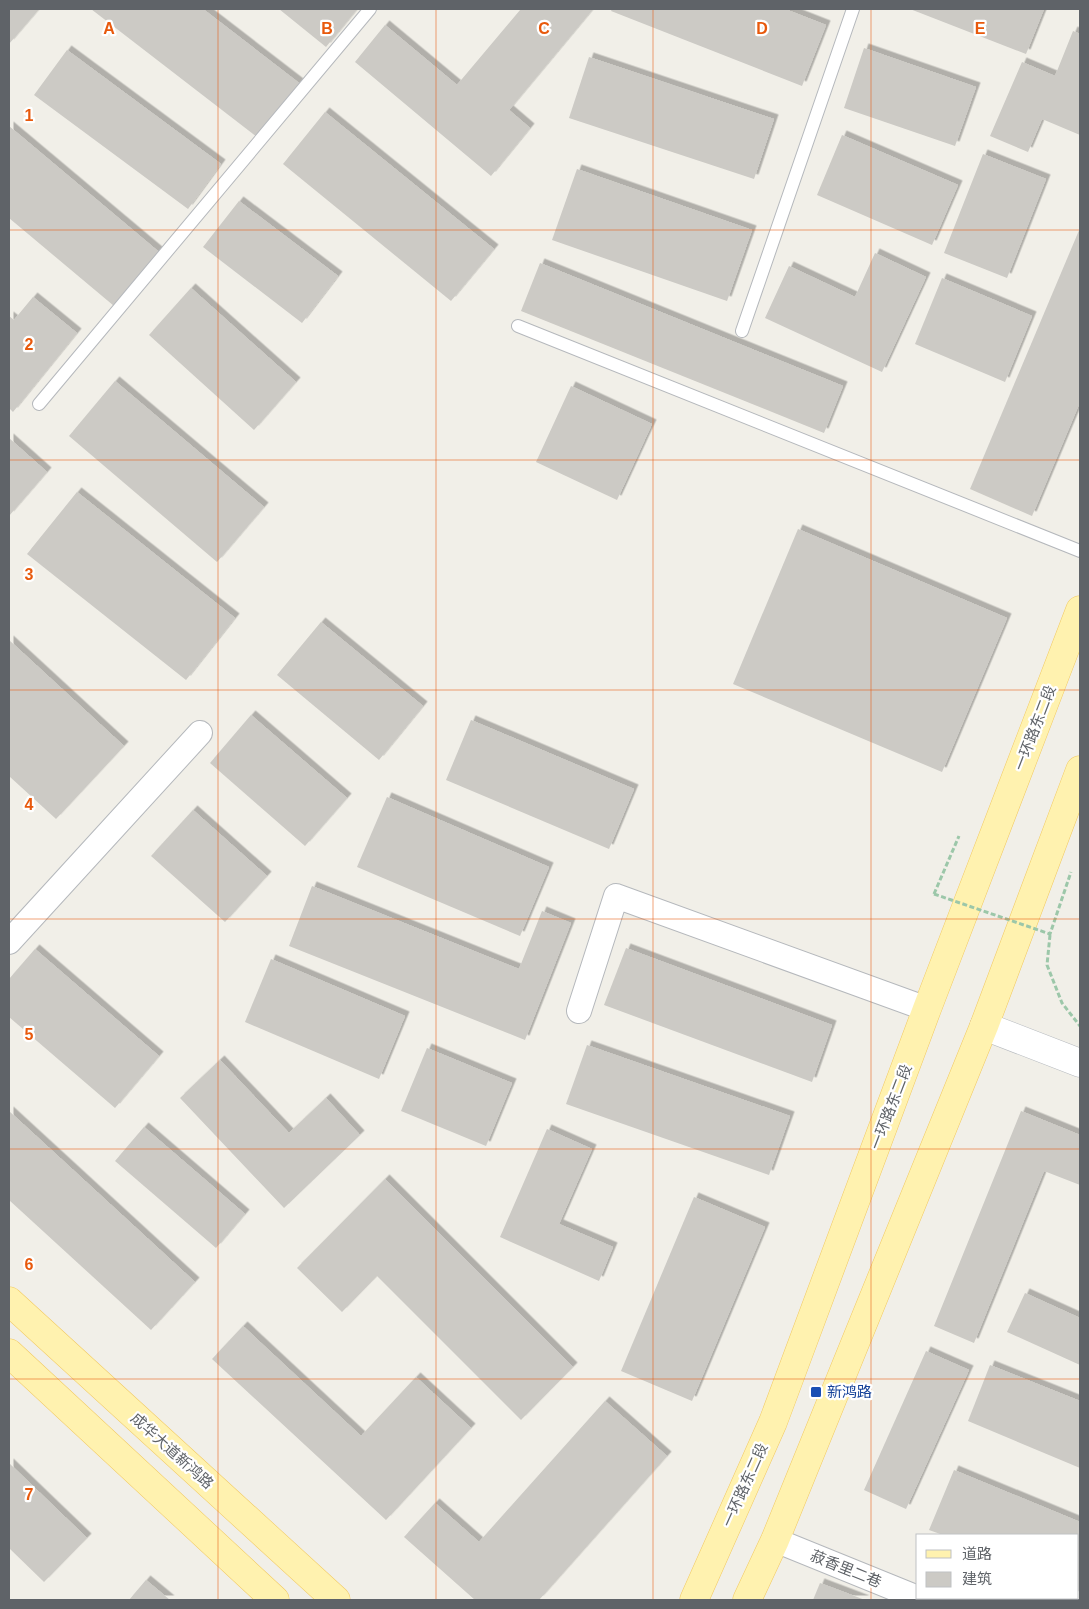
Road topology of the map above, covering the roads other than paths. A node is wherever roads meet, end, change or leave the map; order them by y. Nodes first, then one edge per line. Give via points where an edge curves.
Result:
1 (370, 9) edge
2 (854, 9) edge
3 (518, 326) dead end
4 (742, 331) dead end
5 (39, 404) dead end
6 (1080, 551) edge
7 (1080, 610) edge
8 (200, 733) dead end
9 (1080, 770) edge
10 (9, 942) edge
11 (927, 1009) junction
12 (579, 1011) dead end
13 (984, 1026) junction
14 (1080, 1063) edge
15 (9, 1301) edge
16 (9, 1353) edge
17 (775, 1540) junction
18 (916, 1597) edge
19 (275, 1600) edge
20 (336, 1600) edge
21 (694, 1600) edge
22 (747, 1600) edge

1 - 5 lane
2 - 4 lane
3 - 6 lane
7 - 11 main road, 一环路东二段
8 - 10 street
9 - 13 main road
11 - 12 street via 616,896
11 - 21 main road, 一环路东二段 via 773,1422
13 - 14 street
13 - 17 main road
15 - 20 main road, 成华大道新鸿路
16 - 19 main road
17 - 18 street, 菽香里二巷
17 - 22 main road

